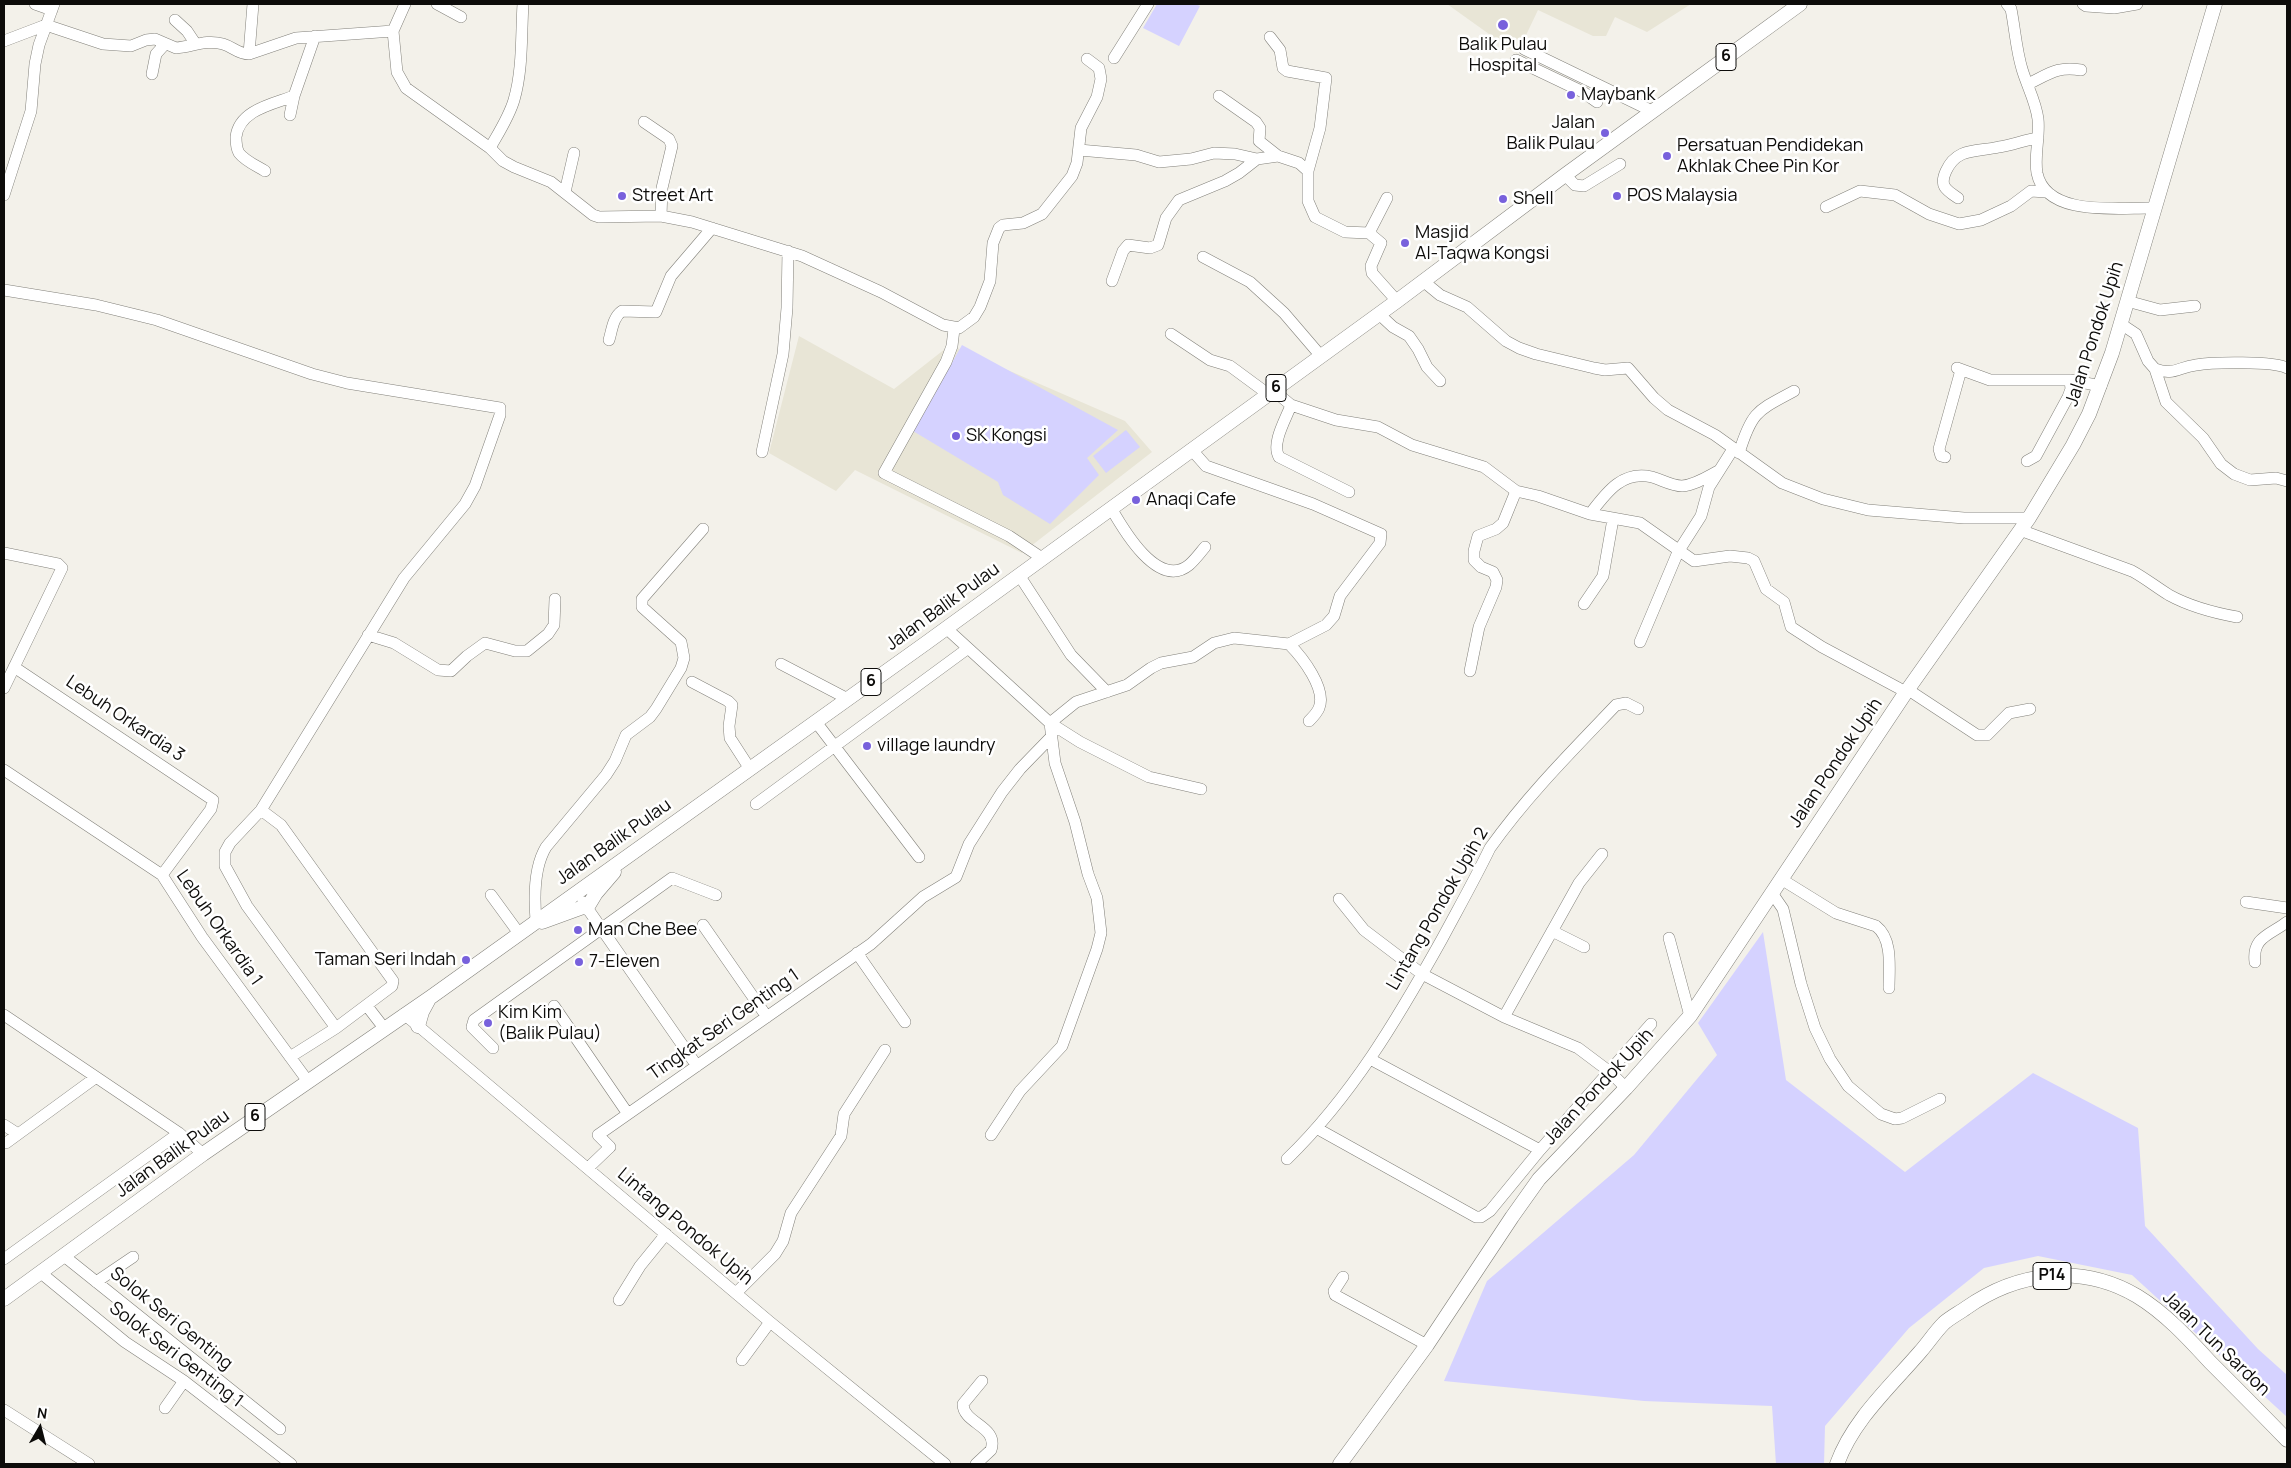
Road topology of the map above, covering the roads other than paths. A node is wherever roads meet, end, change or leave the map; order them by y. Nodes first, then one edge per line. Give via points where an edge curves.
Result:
1 (35, 4) edge
2 (253, 4) edge
3 (405, 4) edge
4 (437, 4) edge
5 (523, 4) edge
6 (1148, 4) edge
7 (1800, 4) edge
8 (2007, 4) edge
9 (2083, 4) edge
10 (2137, 4) edge
11 (2215, 4) edge
12 (53, 7) edge
13 (461, 17) dead end
14 (175, 20) dead end
15 (46, 25) junction
16 (393, 32) junction
17 (315, 36) junction
18 (1270, 37) dead end
19 (4, 41) edge
20 (195, 43) junction
21 (165, 44) junction
22 (1524, 49) dead end
23 (249, 54) junction
24 (1114, 58) dead end
25 (1087, 59) dead end
26 (1516, 60) dead end
27 (2082, 70) dead end
28 (152, 74) dead end
29 (2028, 84) junction
30 (294, 96) junction
31 (1219, 96) dead end
32 (1597, 102) dead end
33 (1652, 111) junction
34 (290, 115) dead end
35 (644, 122) dead end
36 (2038, 138) junction
37 (490, 148) junction
38 (1079, 150) junction
39 (574, 153) dead end
40 (1278, 156) junction
41 (1257, 159) junction
42 (1620, 164) dead end
43 (265, 171) dead end
44 (1308, 171) junction
45 (1565, 175) junction
46 (565, 192) junction
47 (2046, 192) junction
48 (4, 195) edge
49 (1387, 198) dead end
50 (1958, 198) dead end
51 (1826, 207) dead end
52 (2154, 208) junction
53 (661, 216) junction
54 (712, 228) junction
55 (1369, 233) junction
56 (788, 252) junction
57 (1202, 257) dead end
58 (1112, 281) dead end
59 (1423, 281) junction
60 (4, 290) edge
61 (1397, 300) junction
62 (2127, 301) junction
63 (2195, 306) dead end
64 (1379, 314) junction
65 (2121, 324) junction
66 (954, 328) junction
67 (1171, 334) dead end
68 (609, 340) dead end
69 (1320, 355) junction
70 (2287, 368) edge
71 (2155, 369) junction
72 (2070, 380) junction
73 (1440, 381) dead end
74 (2101, 386) junction
75 (1794, 391) dead end
76 (1271, 392) junction
77 (1292, 405) junction
78 (1191, 450) junction
79 (1736, 451) junction
80 (762, 452) dead end
81 (1945, 457) dead end
82 (2027, 461) dead end
83 (1720, 470) junction
84 (2287, 481) edge
85 (1516, 491) junction
86 (1349, 492) dead end
87 (1111, 508) junction
88 (1590, 514) junction
89 (2029, 518) junction
90 (1613, 519) junction
91 (703, 529) dead end
92 (2020, 530) junction
93 (1204, 547) dead end
94 (1678, 552) junction
95 (4, 553) edge
96 (1042, 558) junction
97 (1019, 575) junction
98 (555, 599) dead end
99 (1584, 604) dead end
100 (2238, 617) dead end
101 (946, 628) junction
102 (368, 635) junction
103 (1640, 642) dead end
104 (1289, 644) junction
105 (967, 649) junction
106 (780, 664) dead end
107 (14, 666) junction
108 (1470, 671) dead end
109 (692, 682) dead end
110 (4, 688) edge
111 (1907, 691) junction
112 (1107, 692) junction
113 (848, 699) junction
114 (1638, 709) dead end
115 (2030, 709) dead end
116 (1309, 721) dead end
117 (816, 722) junction
118 (1050, 724) junction
119 (1052, 736) junction
120 (834, 746) junction
121 (750, 769) junction
122 (4, 770) edge
123 (1201, 789) dead end
124 (756, 804) dead end
125 (261, 810) junction
126 (1602, 854) dead end
127 (628, 856) junction
128 (919, 857) dead end
129 (162, 875) junction
130 (1781, 879) junction
131 (576, 892) junction
132 (1772, 894) junction
133 (491, 895) dead end
134 (716, 895) dead end
135 (1339, 899) dead end
136 (2246, 902) dead end
137 (587, 907) junction
138 (2287, 908) edge
139 (2287, 922) edge
140 (703, 925) dead end
141 (527, 927) junction
142 (602, 930) junction
143 (1552, 932) junction
144 (1669, 938) dead end
145 (1584, 947) dead end
146 (857, 953) junction
147 (2255, 962) dead end
148 (1422, 974) junction
149 (1889, 988) dead end
150 (431, 996) junction
151 (367, 1006) junction
152 (554, 1006) dead end
153 (404, 1014) junction
154 (4, 1016) edge
155 (1690, 1016) junction
156 (768, 1017) junction
157 (1504, 1018) junction
158 (905, 1022) dead end
159 (1651, 1024) dead end
160 (418, 1026) junction
161 (336, 1028) junction
162 (384, 1028) junction
163 (493, 1048) dead end
164 (885, 1050) dead end
165 (290, 1057) junction
166 (1370, 1059) junction
167 (697, 1066) junction
168 (1610, 1072) junction
169 (95, 1078) junction
170 (307, 1080) junction
171 (1626, 1088) junction
172 (1940, 1099) dead end
173 (628, 1114) junction
174 (4, 1125) edge
175 (1318, 1129) junction
176 (179, 1133) junction
177 (18, 1134) junction
178 (991, 1135) dead end
179 (6, 1143) dead end
180 (1540, 1150) junction
181 (203, 1154) junction
182 (1287, 1159) dead end
183 (588, 1168) junction
184 (666, 1234) junction
185 (64, 1256) junction
186 (133, 1257) dead end
187 (4, 1259) edge
188 (41, 1273) junction
189 (1343, 1277) dead end
190 (96, 1282) junction
191 (736, 1293) junction
192 (4, 1299) edge
193 (619, 1300) dead end
194 (770, 1322) junction
195 (1426, 1345) junction
196 (742, 1360) dead end
197 (184, 1381) junction
198 (982, 1381) dead end
199 (165, 1408) dead end
200 (4, 1410) edge
201 (280, 1428) dead end
202 (2287, 1440) edge
203 (89, 1464) edge
204 (291, 1464) edge
205 (945, 1464) edge
206 (976, 1464) edge
207 (1340, 1464) edge
208 (1837, 1464) edge

1 - 12 street
2 - 23 street
3 - 16 street
4 - 13 street
5 - 37 street via 519,78 505,122
6 - 24 street
7 - 33 main road, Jalan Balik Pulau / 6
8 - 29 street via 2011,9 2019,57
9 - 10 street via 2114,8
11 - 52 main road, Jalan Pondok Upih
12 - 15 street
14 - 20 street
15 - 19 street
15 - 21 street via 103,44 131,46 155,39
15 - 48 street via 35,64 31,110
16 - 17 street
16 - 37 street via 397,72 406,88
17 - 23 street via 286,40
17 - 30 street
18 - 44 street via 1280,50 1283,68 1287,71 1326,78 1320,128
20 - 21 street via 176,48
20 - 23 street via 224,44 242,54
21 - 28 street via 156,54
22 - 33 street
25 - 38 street via 1099,68 1101,78 1097,97 1081,128
26 - 32 street
27 - 29 street via 2056,69
29 - 36 street via 2036,111
30 - 34 street
30 - 43 street via 255,111 244,119 237,132 239,152
31 - 40 street via 1256,122 1260,128 1259,141
33 - 45 main road, Jalan Balik Pulau / 6
35 - 53 street via 669,139 672,146 662,188
36 - 47 street via 2036,170
36 - 50 street via 1998,148 1978,149 1950,161 1942,184
37 - 46 street via 514,167 551,182
38 - 41 street via 1136,155 1159,162 1225,153
38 - 66 street via 1072,176 1042,214 1023,223 999,228 993,243 990,281 980,307 965,325
39 - 46 street
40 - 41 street
40 - 44 street via 1299,163
41 - 58 street via 1225,181 1179,200 1166,218 1158,246 1128,245
42 - 45 street via 1584,186 1574,186
44 - 55 street via 1308,201 1315,217 1346,232
45 - 59 main road, Jalan Balik Pulau / 6
46 - 53 street via 599,217
47 - 51 street via 2031,191 2011,206 1982,220 1959,224 1929,214 1895,195 1860,191
47 - 52 street via 2060,201 2080,207
49 - 55 street
52 - 62 main road, Jalan Pondok Upih
53 - 54 street
54 - 56 street
54 - 68 street via 671,276 656,312 619,313
55 - 61 street via 1381,243 1371,266 1372,273
56 - 66 street via 817,262
56 - 80 street via 783,354
57 - 69 street via 1250,282 1284,313
59 - 61 main road, Jalan Balik Pulau / 6
59 - 79 street via 1440,296 1467,307 1506,341 1519,348 1594,368 1628,368 1661,405 1715,435
60 - 102 street via 158,320 312,374 347,383 500,408 475,486 465,504 404,578
61 - 64 main road, Jalan Balik Pulau / 6
62 - 63 street via 2160,310
62 - 65 main road, Jalan Pondok Upih
64 - 69 main road, Jalan Balik Pulau / 6
64 - 73 street via 1414,341 1427,367
65 - 71 street via 2136,334
65 - 74 main road, Jalan Pondok Upih
66 - 96 street via 946,362 884,473 1008,536
67 - 76 street via 1210,360 1230,366
69 - 76 main road, Jalan Balik Pulau / 6
70 - 71 street via 2270,363 2197,365 2173,372
71 - 84 street via 2166,402 2203,438 2221,464 2242,478
72 - 74 street
72 - 81 street via 1990,380 1959,369 1939,449 1941,456
72 - 82 street via 2068,397 2036,456
74 - 89 main road, Jalan Pondok Upih via 2073,445
75 - 79 street via 1754,415
76 - 77 street
76 - 78 main road, Jalan Balik Pulau / 6
77 - 85 street via 1336,420 1378,427 1412,445 1472,462
77 - 86 street via 1277,443 1277,452
78 - 87 main road, Jalan Balik Pulau / 6
78 - 104 street via 1206,466 1313,504 1381,534 1380,544 1346,588 1330,622
79 - 83 street
79 - 89 street via 1782,483 1823,499 1860,508 1964,518
83 - 88 street via 1680,486 1651,477 1624,478
83 - 94 street via 1700,516
85 - 88 street
85 - 108 street via 1503,523 1478,536 1475,542 1474,560 1493,572 1496,583 1478,627
87 - 93 street via 1141,552 1163,568 1175,570 1189,565
87 - 96 main road, Jalan Balik Pulau / 6
88 - 90 street
89 - 92 main road, Jalan Pondok Upih
90 - 94 street via 1640,523
90 - 99 street via 1604,576
91 - 141 street via 642,600 642,607 681,642 684,658 681,668 656,710 626,735 606,775 541,854
92 - 100 street via 2132,571 2170,595
92 - 111 main road, Jalan Pondok Upih
94 - 103 street
94 - 111 street via 1694,561 1730,556 1754,561 1766,588 1784,602 1791,627 1822,647
95 - 107 street via 58,564 62,568
96 - 97 main road, Jalan Balik Pulau / 6
97 - 101 main road, Jalan Balik Pulau / 6
97 - 112 street via 1071,655
98 - 102 street via 554,626 527,650 515,651 485,643 451,671 438,670 394,643
101 - 105 street
101 - 113 main road, Jalan Balik Pulau / 6
102 - 125 street
104 - 112 street via 1234,638 1214,644 1193,657 1161,663 1127,686
104 - 116 street via 1304,660 1320,696 1319,709
105 - 118 street
105 - 120 street
106 - 113 street
107 - 110 street
107 - 129 street, Lebuh Orkardia 3 via 214,802
109 - 121 street via 732,706 730,738
111 - 115 street via 1977,735 1987,735 2009,713
111 - 130 main road, Jalan Pondok Upih
112 - 118 street via 1076,702
113 - 117 main road, Jalan Balik Pulau / 6
114 - 148 street, Lintang Pondok Upih 2 via 1626,703 1616,705 1521,808 1490,848
117 - 120 street
117 - 121 main road, Jalan Balik Pulau / 6
118 - 119 street
118 - 123 street via 1149,777
119 - 146 street, Tingkat Seri Genting 1 via 1002,792 969,844 956,877 923,898
119 - 178 street via 1056,764 1097,898 1100,933 1094,960 1062,1046 1020,1091
120 - 124 street
120 - 128 street
121 - 127 main road, Jalan Balik Pulau / 6
122 - 129 street, Lebuh Orkardia 1
125 - 151 street via 281,825 393,981 392,986
125 - 161 street via 230,843 225,852 225,866 247,906
126 - 143 street via 1579,883
127 - 131 main road, Jalan Balik Pulau / 6
127 - 137 main road
129 - 165 street, Lebuh Orkardia 1 via 202,937
130 - 132 main road, Jalan Pondok Upih
130 - 149 street via 1836,913 1876,926 1884,934
131 - 137 street
131 - 141 main road, Jalan Balik Pulau / 6
132 - 155 main road, Jalan Pondok Upih
132 - 172 street via 1783,909 1815,1028 1848,1086 1886,1118 1902,1118
133 - 141 street
134 - 142 street via 672,878
135 - 148 street via 1364,930
136 - 138 street
137 - 141 main road
137 - 142 street
139 - 147 street via 2258,941 2254,950
140 - 156 street
141 - 150 main road, Jalan Balik Pulau / 6
142 - 163 street via 474,1020 472,1027
142 - 167 street
143 - 145 street
143 - 157 street
144 - 155 street
146 - 156 street, Tingkat Seri Genting 1
146 - 158 street
148 - 157 street
148 - 166 street, Lintang Pondok Upih 2
150 - 153 main road, Jalan Balik Pulau / 6
150 - 160 main road
151 - 161 street
151 - 162 street
152 - 173 street
153 - 160 street, Lintang Pondok Upih
153 - 162 main road, Jalan Balik Pulau / 6
154 - 169 street
155 - 171 main road, Jalan Pondok Upih
156 - 167 street, Tingkat Seri Genting 1
157 - 168 street via 1565,1041
159 - 168 street
160 - 183 street, Lintang Pondok Upih
161 - 165 street
162 - 170 main road, Jalan Balik Pulau / 6
164 - 191 street via 844,1114 841,1136 790,1213 788,1228 776,1254
165 - 170 street, Lebuh Orkardia 1
166 - 175 street, Lintang Pondok Upih 2
166 - 180 street
167 - 173 street, Tingkat Seri Genting 1
168 - 171 street
168 - 180 street
169 - 176 street
169 - 177 street
170 - 181 main road, Jalan Balik Pulau / 6
171 - 195 main road, Jalan Pondok Upih via 1540,1179
173 - 183 street, Tingkat Seri Genting 1 via 598,1136 610,1147
174 - 177 street
175 - 180 street via 1476,1217 1490,1211
175 - 182 street, Lintang Pondok Upih 2
176 - 181 street
176 - 187 street
177 - 179 street
181 - 185 main road, Jalan Balik Pulau / 6
183 - 184 street, Lintang Pondok Upih
184 - 191 street, Lintang Pondok Upih
184 - 193 street via 640,1266
185 - 188 main road, Jalan Balik Pulau / 6
185 - 190 street, Solok Seri Genting
186 - 190 street
188 - 192 main road, Jalan Balik Pulau / 6
188 - 197 street, Solok Seri Genting 1 via 125,1342
189 - 195 street via 1334,1291 1335,1295
190 - 201 street, Solok Seri Genting
191 - 194 street, Lintang Pondok Upih
194 - 196 street
194 - 205 street, Lintang Pondok Upih
195 - 207 main road, Jalan Pondok Upih
197 - 199 street
197 - 204 street, Solok Seri Genting 1
198 - 206 street via 964,1404 965,1412 992,1438 991,1450
200 - 203 street
202 - 208 main road, Jalan Tun Sardon / P14 via 2188,1338 2143,1300 2112,1284 2059,1275 2008,1284 1983,1295 1945,1323 1860,1420 1842,1449

